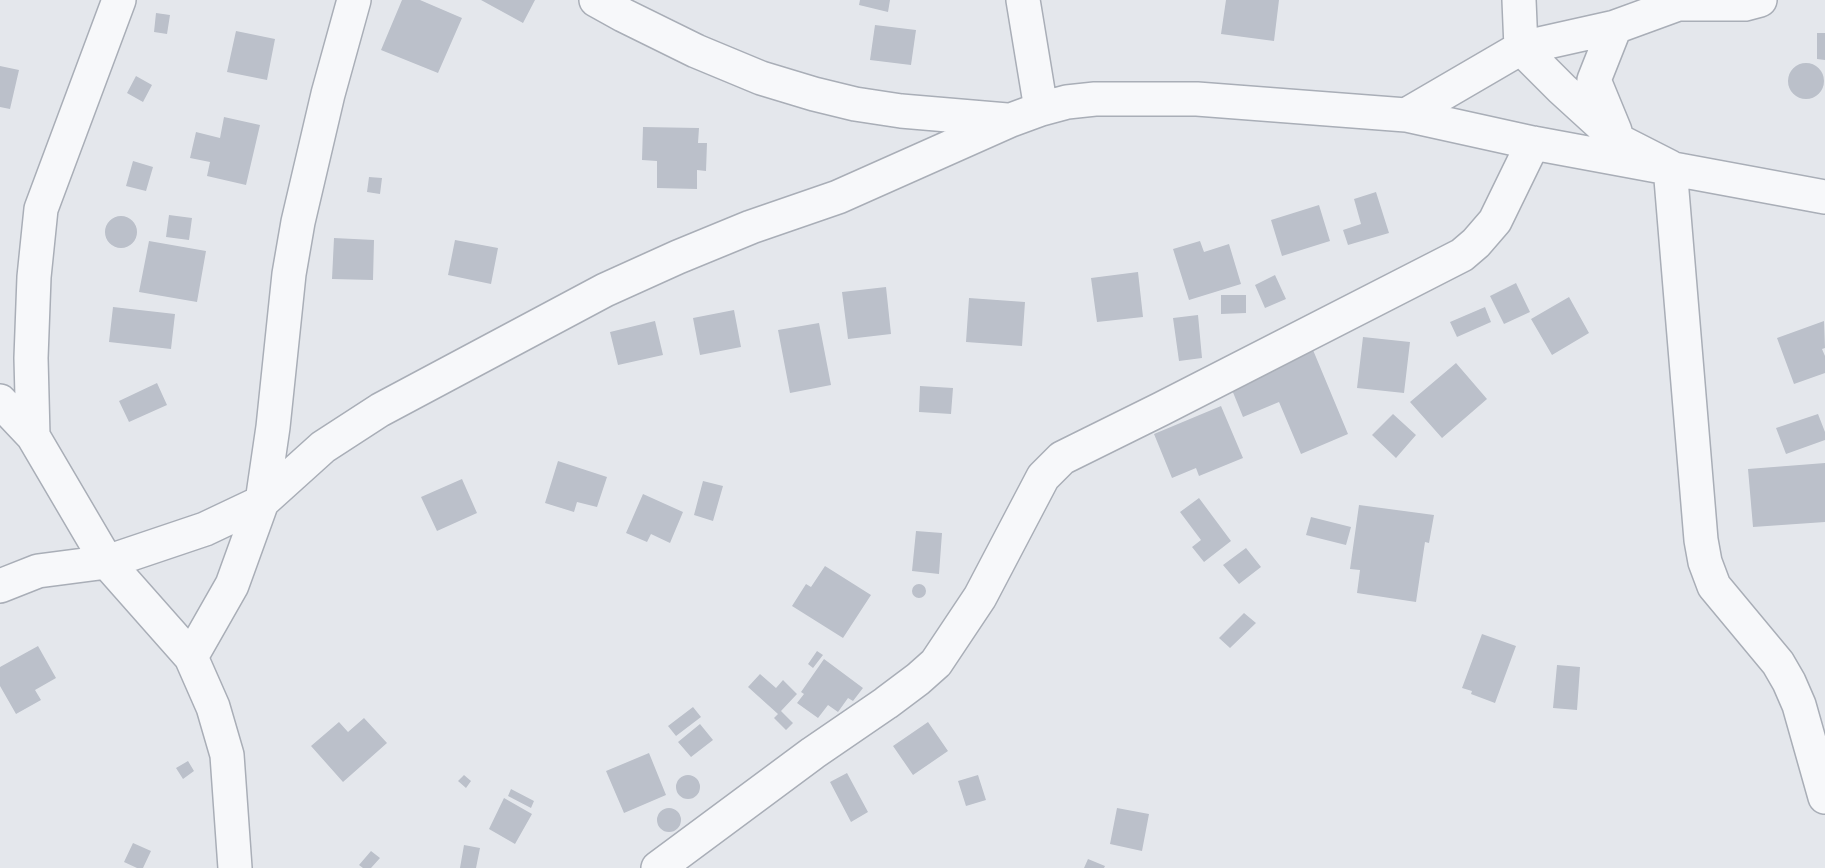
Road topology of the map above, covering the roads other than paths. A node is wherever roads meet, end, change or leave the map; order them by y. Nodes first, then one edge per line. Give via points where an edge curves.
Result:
1 (119, 0) edge
2 (354, 0) edge
3 (596, 0) edge
4 (1023, 0) edge
5 (1519, 0) edge
6 (1760, 0) edge
7 (1615, 27) junction
8 (1521, 48) junction
9 (1041, 109) junction
10 (1406, 115) junction
11 (1011, 120) junction
12 (1619, 141) junction
13 (1533, 143) junction
14 (1670, 167) junction
15 (1825, 197) edge
16 (0, 401) edge
17 (33, 436) junction
18 (262, 501) junction
19 (107, 562) junction
20 (0, 586) edge
21 (191, 657) junction
22 (1825, 797) edge
23 (236, 868) edge
24 (658, 868) edge

1 - 17 street via 41,209 31,358
2 - 18 street via 298,222
3 - 11 street via 696,51 761,78 814,94 855,105
4 - 9 street
5 - 8 street
6 - 7 street via 1746,4 1678,4
7 - 8 street
7 - 12 street via 1594,80
8 - 10 street
8 - 12 street
9 - 10 street via 1095,99 1197,99
9 - 11 street
10 - 13 street
11 - 18 street via 838,197 751,227 605,290 380,410 324,447
12 - 14 street
13 - 14 street
13 - 24 street via 1495,221 1462,255 1062,458 1043,477 980,597 936,663
14 - 15 street
14 - 22 street via 1705,562 1714,586 1778,663 1789,682
16 - 17 street
17 - 19 street
18 - 19 street via 205,529
18 - 21 street via 232,585
19 - 20 street via 38,572
19 - 21 street
21 - 23 street via 213,707 227,755

